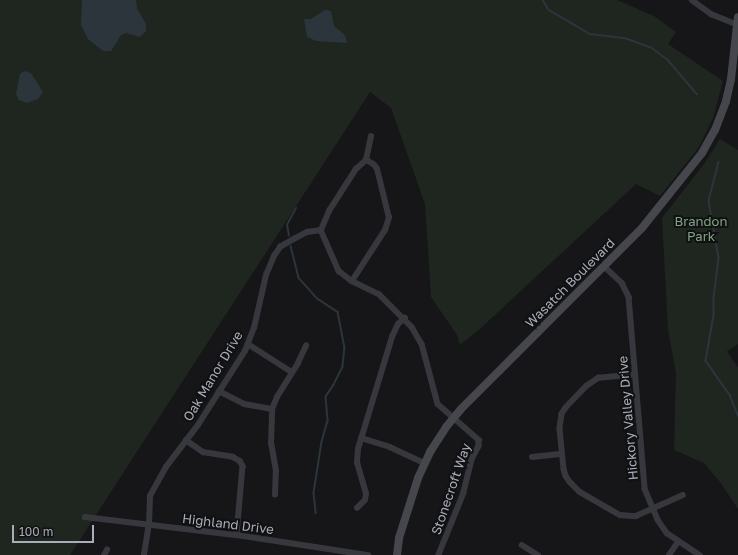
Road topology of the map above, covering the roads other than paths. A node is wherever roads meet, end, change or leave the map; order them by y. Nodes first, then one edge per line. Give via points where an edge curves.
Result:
1 (692, 0) edge
2 (737, 20) edge
3 (371, 137) dead end
4 (366, 160) junction
5 (321, 230) junction
6 (604, 266) junction
7 (352, 282) junction
8 (405, 318) junction
9 (248, 344) junction
10 (306, 346) dead end
11 (292, 372) junction
12 (635, 375) junction
13 (219, 391) junction
14 (272, 409) junction
15 (453, 417) junction
16 (361, 438) junction
17 (186, 440) junction
18 (562, 454) junction
19 (532, 457) dead end
20 (424, 463) junction
21 (275, 495) dead end
22 (683, 495) dead end
23 (357, 508) dead end
24 (653, 510) junction
25 (85, 517) dead end
26 (149, 525) junction
27 (237, 535) junction
28 (678, 542) junction
29 (522, 545) dead end
30 (144, 555) edge
31 (368, 555) edge
32 (396, 555) edge
33 (439, 555) edge
34 (538, 555) edge
35 (670, 555) edge
36 (700, 555) edge

1 - 2 street via 711,14
2 - 6 main road, Wasatch Boulevard via 729,91 710,140 697,161 652,216
3 - 4 street
4 - 5 street via 356,168 328,211
4 - 7 street via 377,169 388,218 385,230
5 - 7 street via 337,268
5 - 9 street, Oak Manor Drive via 308,232 294,239 280,247 274,256 266,275
6 - 12 street, Hickory Valley Drive via 622,282 629,297
6 - 15 main road, Wasatch Boulevard
7 - 8 street via 379,294
8 - 15 street via 422,344 436,400
8 - 16 street via 398,324 392,337
9 - 11 street
9 - 13 street, Oak Manor Drive
10 - 11 street
11 - 14 street
12 - 18 street via 599,378 571,402 562,414
12 - 24 street, Hickory Valley Drive via 643,480
13 - 14 street via 244,404
13 - 17 street, Oak Manor Drive
14 - 21 street via 271,444 276,471
15 - 20 main road, Wasatch Boulevard
15 - 33 street, Stonecroft Way via 477,436 479,444 472,460 464,493
16 - 20 street via 390,447
16 - 23 street via 357,456 366,494 365,500
17 - 26 street, Oak Manor Drive via 166,467 150,496
17 - 27 street via 203,452 233,457 243,466
18 - 19 street
18 - 24 street via 564,469 570,482 580,492 612,512 628,516
20 - 32 main road, Wasatch Boulevard via 407,510
22 - 24 street
24 - 28 street, Hickory Valley Drive via 662,528
25 - 26 street, Highland Drive
26 - 27 street, Highland Drive
26 - 30 street, Oak Manor Drive
27 - 31 street, Highland Drive
28 - 35 street
28 - 36 street, Hickory Valley Drive
29 - 34 street

